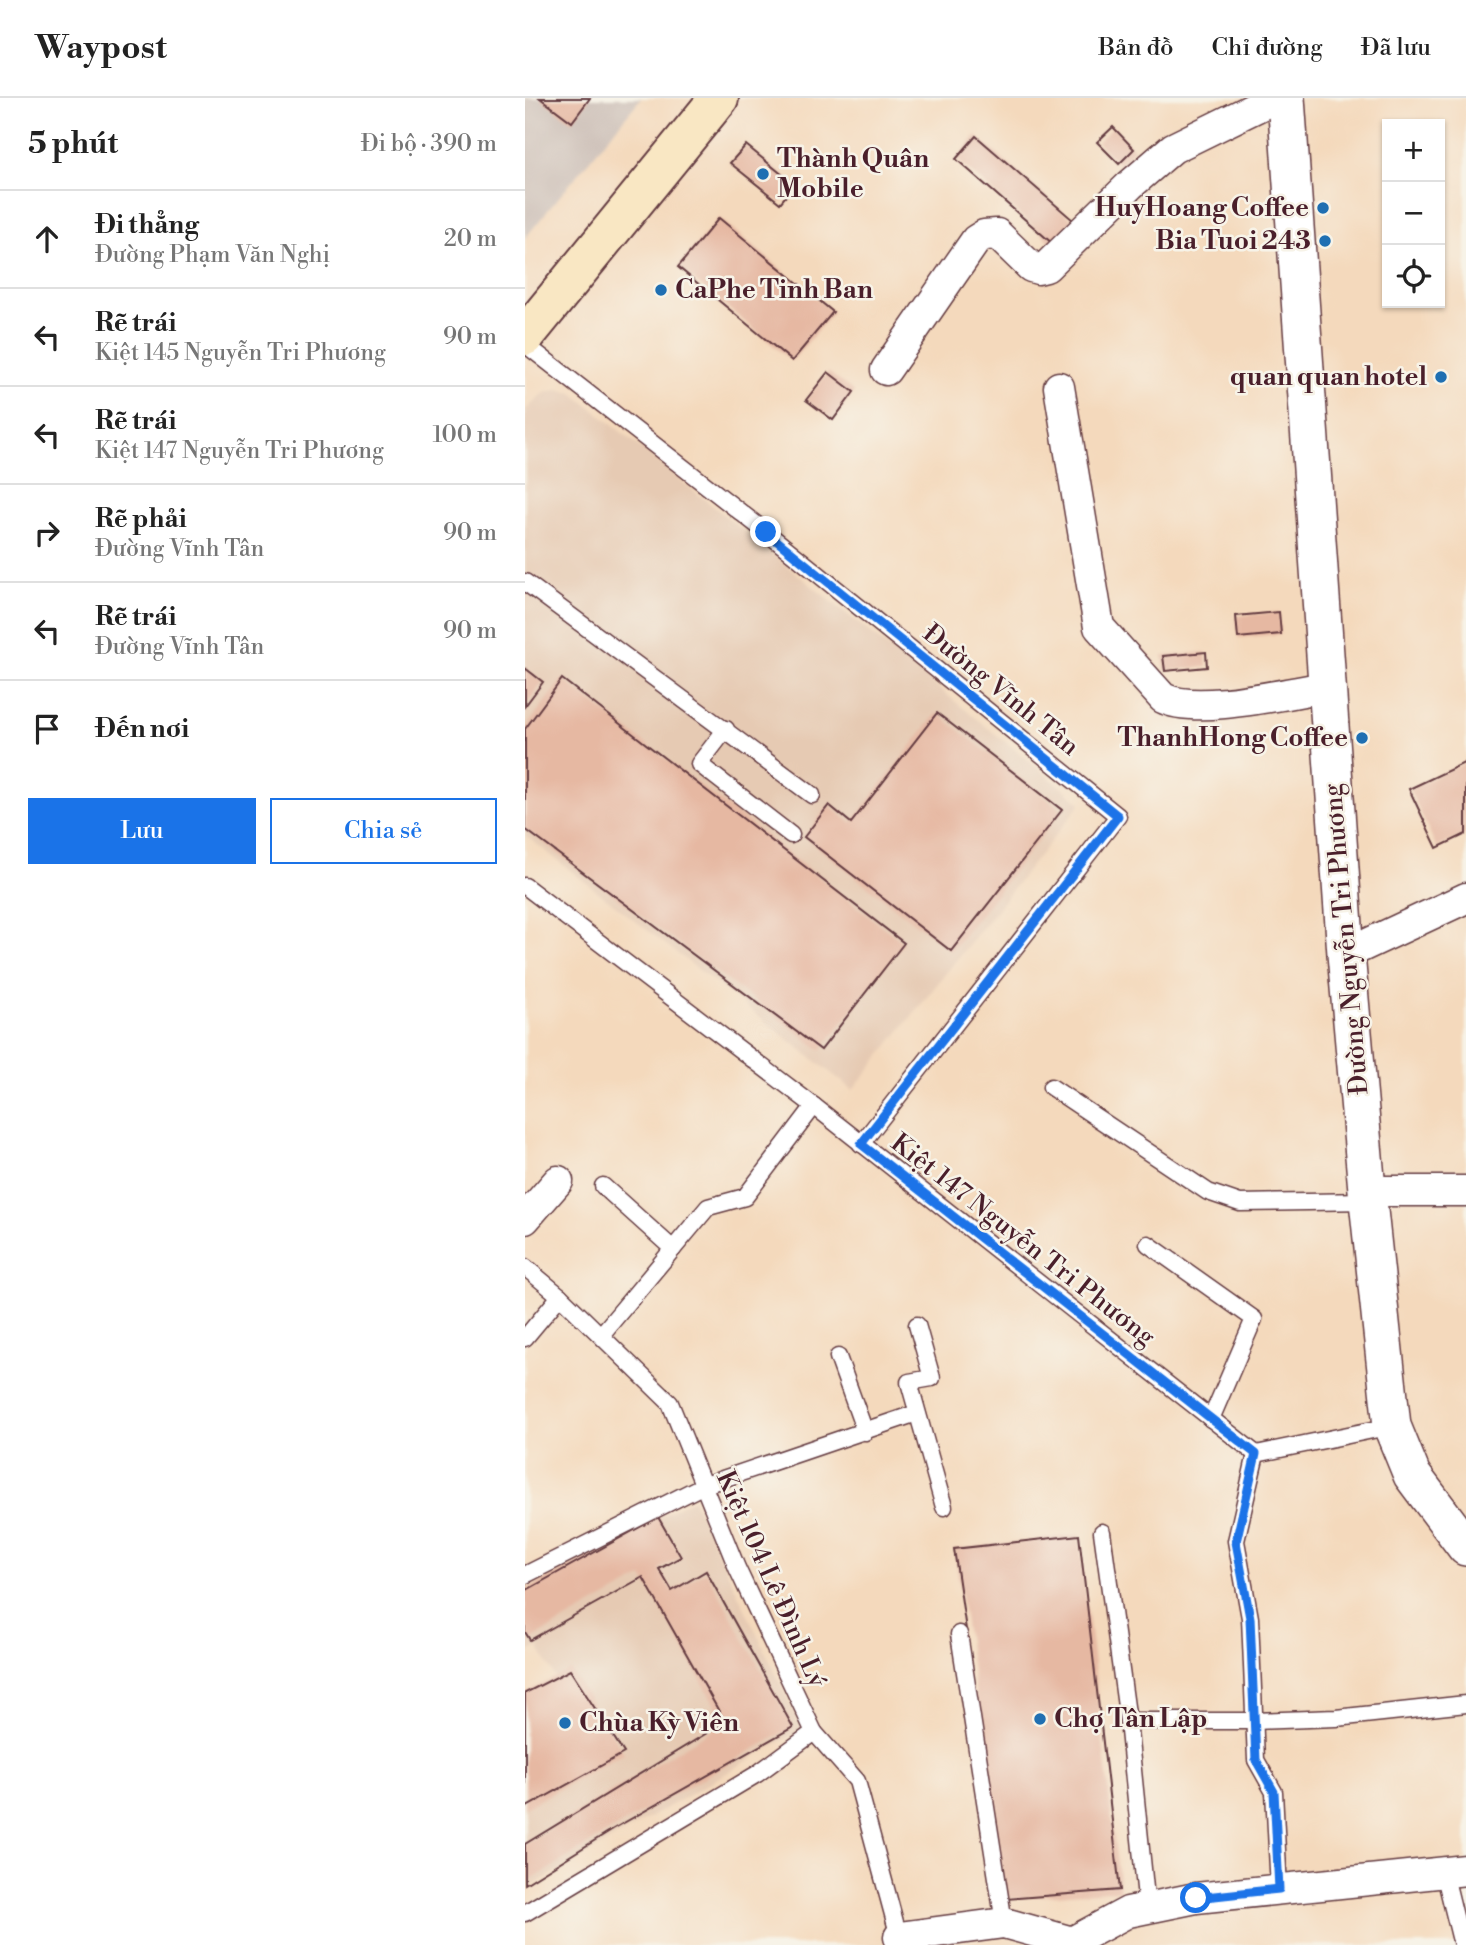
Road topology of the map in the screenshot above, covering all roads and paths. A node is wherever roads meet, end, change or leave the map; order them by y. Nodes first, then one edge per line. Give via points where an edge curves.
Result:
1 (719, 98) edge
2 (1275, 98) edge
3 (1286, 98) edge
4 (525, 336) edge
5 (525, 344) edge
6 (886, 370) dead end
7 (1059, 387) dead end
8 (525, 582) edge
9 (1327, 687) junction
10 (726, 729) junction
11 (812, 795) dead end
12 (792, 835) dead end
13 (525, 886) edge
14 (1466, 898) edge
15 (1346, 954) junction
16 (1051, 1087) dead end
17 (814, 1106) junction
18 (861, 1144) junction
19 (558, 1181) dead end
20 (603, 1186) dead end
21 (1466, 1191) edge
22 (1368, 1196) junction
23 (525, 1219) edge
24 (1147, 1244) dead end
25 (673, 1249) junction
26 (525, 1267) edge
27 (560, 1296) junction
28 (917, 1325) dead end
29 (601, 1335) junction
30 (525, 1338) edge
31 (838, 1357) dead end
32 (917, 1413) junction
33 (1212, 1419) junction
34 (1392, 1426) junction
35 (865, 1432) junction
36 (1256, 1454) junction
37 (702, 1486) junction
38 (944, 1507) dead end
39 (1102, 1532) dead end
40 (1466, 1547) edge
41 (525, 1575) edge
42 (959, 1634) dead end
43 (1466, 1704) edge
44 (1128, 1721) junction
45 (1254, 1721) junction
46 (814, 1732) junction
47 (1455, 1871) edge
48 (1279, 1889) junction
49 (1147, 1908) junction
50 (525, 1913) edge
51 (1004, 1923) junction
52 (893, 1941) edge
53 (1071, 1943) edge
54 (1462, 1945) edge

1 - 4 main road
2 - 6 street via 1173,148 1046,267 1031,267 997,234 976,240
3 - 9 street, Đường Nguyễn Tri Phương
5 - 18 lane, Đường Vĩnh Tân via 1118,816
7 - 9 street via 1099,627 1163,698 1175,704
8 - 10 lane
9 - 15 street, Đường Nguyễn Tri Phương
10 - 11 lane
10 - 12 lane via 699,764
13 - 17 lane, Kiệt 147 Nguyễn Tri Phương
14 - 15 street
15 - 22 street, Đường Nguyễn Tri Phương
16 - 22 lane via 1208,1192 1240,1203
17 - 18 lane, Kiệt 147 Nguyễn Tri Phương
17 - 25 lane via 745,1197 708,1206
18 - 33 lane, Kiệt 147 Nguyễn Tri Phương
19 - 23 street
20 - 25 lane
21 - 22 street
22 - 34 street, Đường Nguyễn Tri Phương
24 - 33 lane via 1254,1319
25 - 29 lane
26 - 27 lane, Kiệt 104 Lê Đình Lý
27 - 29 lane, Kiệt 104 Lê Đình Lý
27 - 30 lane
28 - 32 lane via 932,1378 909,1382
29 - 37 lane, Kiệt 104 Lê Đình Lý via 670,1403
31 - 35 lane
32 - 35 lane
32 - 38 lane
33 - 36 lane, Kiệt 147 Nguyễn Tri Phương
34 - 36 lane
34 - 40 street, Đường Nguyễn Tri Phương via 1412,1475
35 - 37 lane
36 - 45 lane via 1236,1542 1250,1618
37 - 41 lane
37 - 46 lane, Kiệt 104 Lê Đình Lý
39 - 44 lane
42 - 51 lane
43 - 45 lane via 1336,1718
44 - 45 lane
44 - 49 lane
45 - 48 lane via 1256,1760 1274,1792
46 - 50 lane via 757,1774
46 - 52 lane, Kiệt 104 Lê Đình Lý via 857,1781
47 - 48 street
47 - 54 lane
48 - 49 street
49 - 53 street via 1128,1912
51 - 52 street
51 - 53 street

